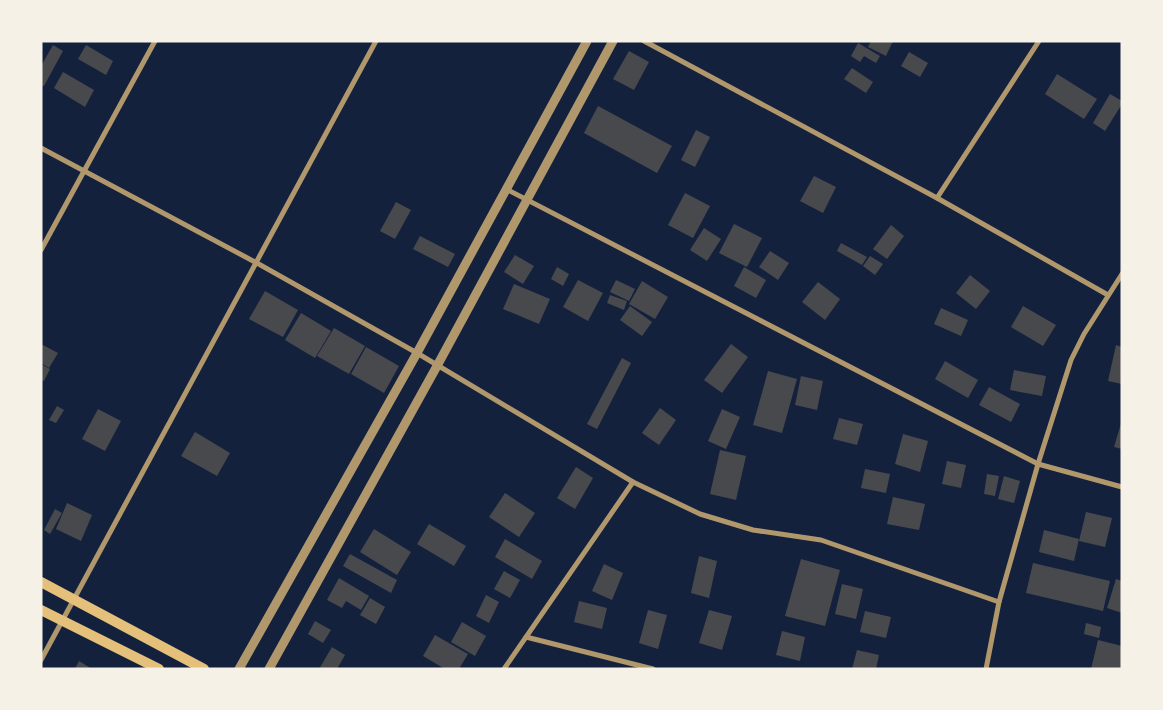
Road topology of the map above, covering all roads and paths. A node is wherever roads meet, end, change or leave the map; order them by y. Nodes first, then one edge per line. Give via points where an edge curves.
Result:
1 (155, 41) edge
2 (376, 41) edge
3 (587, 41) edge
4 (613, 41) edge
5 (644, 41) edge
6 (1039, 41) edge
7 (41, 148) edge
8 (84, 171) junction
9 (506, 189) junction
10 (937, 198) junction
11 (528, 200) junction
12 (41, 250) edge
13 (255, 262) junction
14 (1122, 274) edge
15 (1108, 295) junction
16 (418, 353) junction
17 (437, 366) junction
18 (1038, 464) junction
19 (633, 482) junction
20 (1122, 487) edge
21 (41, 582) edge
22 (76, 599) junction
23 (999, 602) junction
24 (41, 610) edge
25 (63, 622) junction
26 (526, 637) junction
27 (41, 660) edge
28 (159, 669) edge
29 (204, 669) edge
30 (240, 669) edge
31 (269, 669) edge
32 (504, 669) edge
33 (653, 669) edge
34 (986, 669) edge

1 - 8 street
2 - 13 street
3 - 9 street
4 - 11 street
5 - 10 street
6 - 10 street
7 - 8 street
8 - 12 street
8 - 13 street
9 - 11 street
9 - 16 street
10 - 15 street
11 - 17 street
11 - 18 street
13 - 16 street
13 - 22 street
14 - 15 street
15 - 18 street via 1071,360
16 - 17 street
16 - 30 street
17 - 19 street
17 - 31 street
18 - 20 street
18 - 23 street
19 - 23 street via 700,514 753,530 821,540
19 - 26 street
21 - 22 main road
22 - 25 street
22 - 29 main road
23 - 34 street
24 - 25 main road
25 - 27 street
25 - 28 main road
26 - 32 street
26 - 33 street

